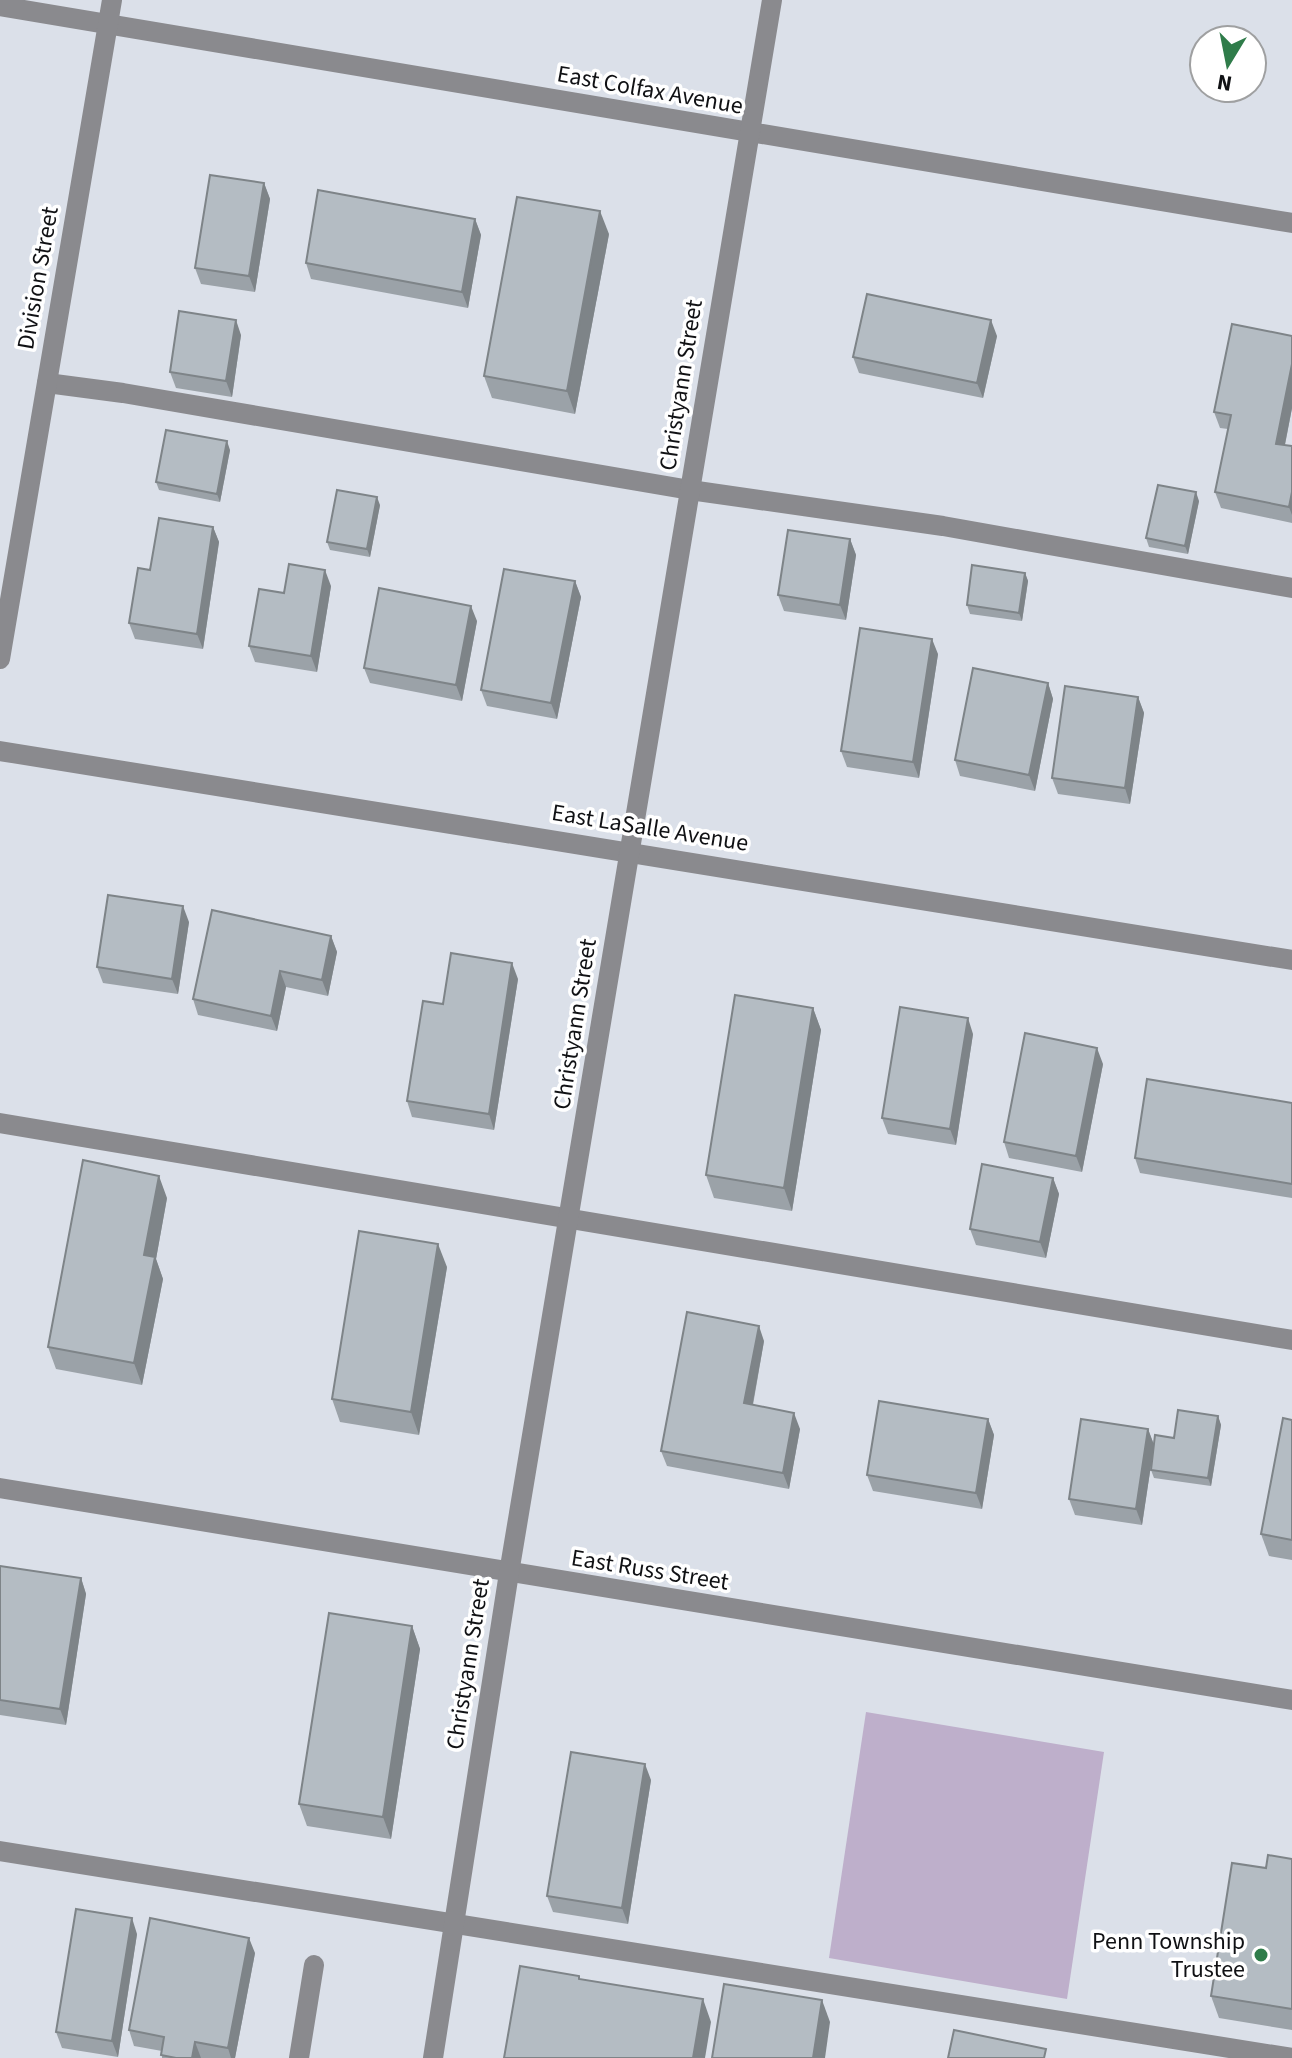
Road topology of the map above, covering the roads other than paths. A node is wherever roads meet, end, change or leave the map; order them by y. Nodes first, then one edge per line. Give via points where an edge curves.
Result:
1 (112, 0) edge
2 (772, 0) edge
3 (0, 6) edge
4 (107, 25) junction
5 (749, 133) junction
6 (1292, 223) edge
7 (47, 383) junction
8 (690, 490) junction
9 (1292, 588) edge
10 (0, 659) edge
11 (0, 751) edge
12 (630, 851) junction
13 (1292, 960) edge
14 (0, 1123) edge
15 (569, 1221) junction
16 (1292, 1340) edge
17 (0, 1488) edge
18 (509, 1573) junction
19 (1292, 1700) edge
20 (0, 1851) edge
21 (453, 1924) junction
22 (314, 1965) dead end
23 (299, 2058) edge
24 (433, 2058) edge
25 (1292, 2058) edge

1 - 4 street, Division Street
2 - 5 street, Christyann Street
3 - 4 street, East Colfax Avenue
4 - 5 street, East Colfax Avenue
4 - 7 street, Division Street
5 - 6 street, East Colfax Avenue
5 - 8 street, Christyann Street
7 - 8 street
7 - 10 street, Division Street
8 - 9 street via 943,526
8 - 12 street, Christyann Street
11 - 12 street, East LaSalle Avenue
12 - 13 street, East LaSalle Avenue
12 - 15 street, Christyann Street
14 - 15 street
15 - 16 street
15 - 18 street, Christyann Street
17 - 18 street, East Russ Street
18 - 19 street, East Russ Street
18 - 21 street, Christyann Street
20 - 21 street
21 - 24 street, Christyann Street
21 - 25 street
22 - 23 street

